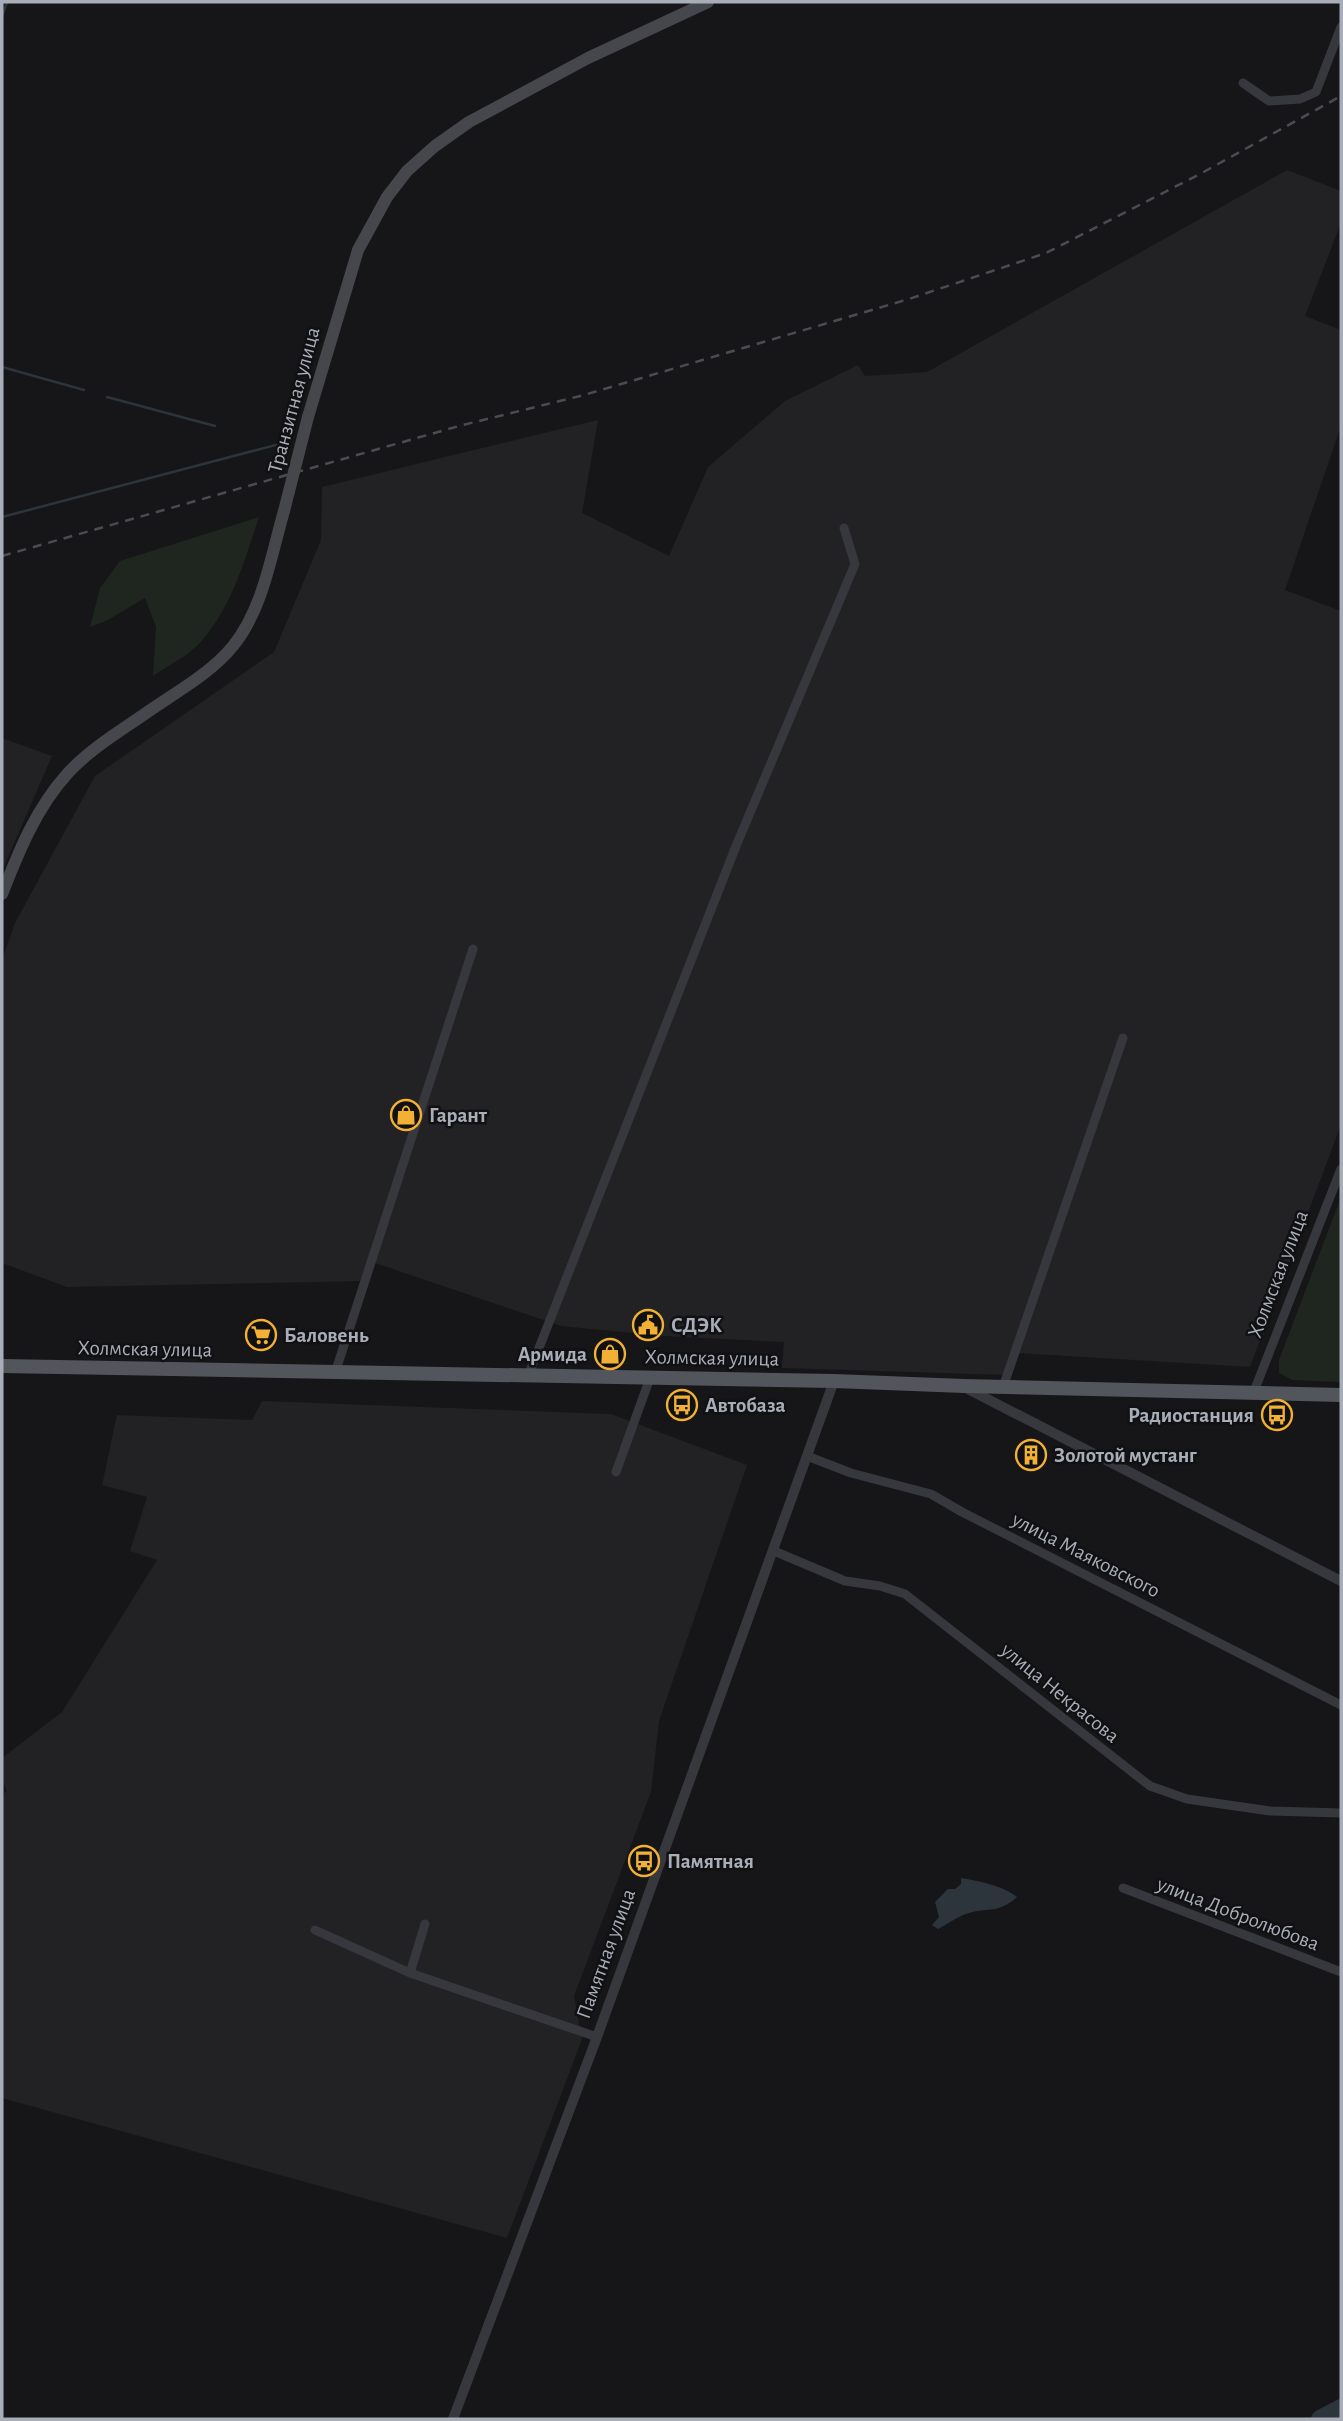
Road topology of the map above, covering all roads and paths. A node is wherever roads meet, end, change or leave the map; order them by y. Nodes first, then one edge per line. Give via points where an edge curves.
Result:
1 (708, 2) edge
2 (1341, 27) edge
3 (1243, 83) dead end
4 (844, 528) dead end
5 (2, 894) edge
6 (473, 949) dead end
7 (1123, 1038) dead end
8 (1341, 1169) edge
9 (2, 1368) edge
10 (335, 1373) junction
11 (528, 1376) junction
12 (650, 1378) junction
13 (834, 1381) junction
14 (964, 1386) junction
15 (1003, 1387) junction
16 (1253, 1394) junction
17 (1341, 1395) edge
18 (807, 1455) junction
19 (616, 1472) dead end
20 (774, 1551) junction
21 (1341, 1581) edge
22 (1341, 1705) edge
23 (1341, 1813) edge
24 (1123, 1888) dead end
25 (425, 1924) dead end
26 (315, 1930) dead end
27 (1341, 1972) edge
28 (410, 1973) junction
29 (597, 2037) junction
30 (453, 2419) edge

1 - 5 main road, Транзитная улица, bridge via 588,58 468,122 407,171 358,250 250,621 206,672 69,771 42,805
2 - 3 street via 1316,92 1300,99 1269,101
4 - 11 street via 855,564 736,846
6 - 10 street
7 - 15 street
8 - 16 street, Холмская улица
9 - 10 main road, Холмская улица
10 - 11 main road, Холмская улица
11 - 12 main road, Холмская улица
12 - 13 main road, Холмская улица
12 - 19 street
13 - 14 main road, Холмская улица
13 - 18 street, Памятная улица
14 - 15 main road, Холмская улица
14 - 21 street
15 - 16 main road, Холмская улица
16 - 17 main road, Холмская улица
18 - 20 street, Памятная улица
18 - 22 street, улица Маяковского via 851,1473 931,1494
20 - 23 street, улица Некрасова via 845,1581 905,1594 1150,1786 1187,1799 1270,1811
20 - 29 street, Памятная улица
24 - 27 street, улица Добролюбова
25 - 28 street
26 - 28 street
28 - 29 street
29 - 30 street, Памятная улица

